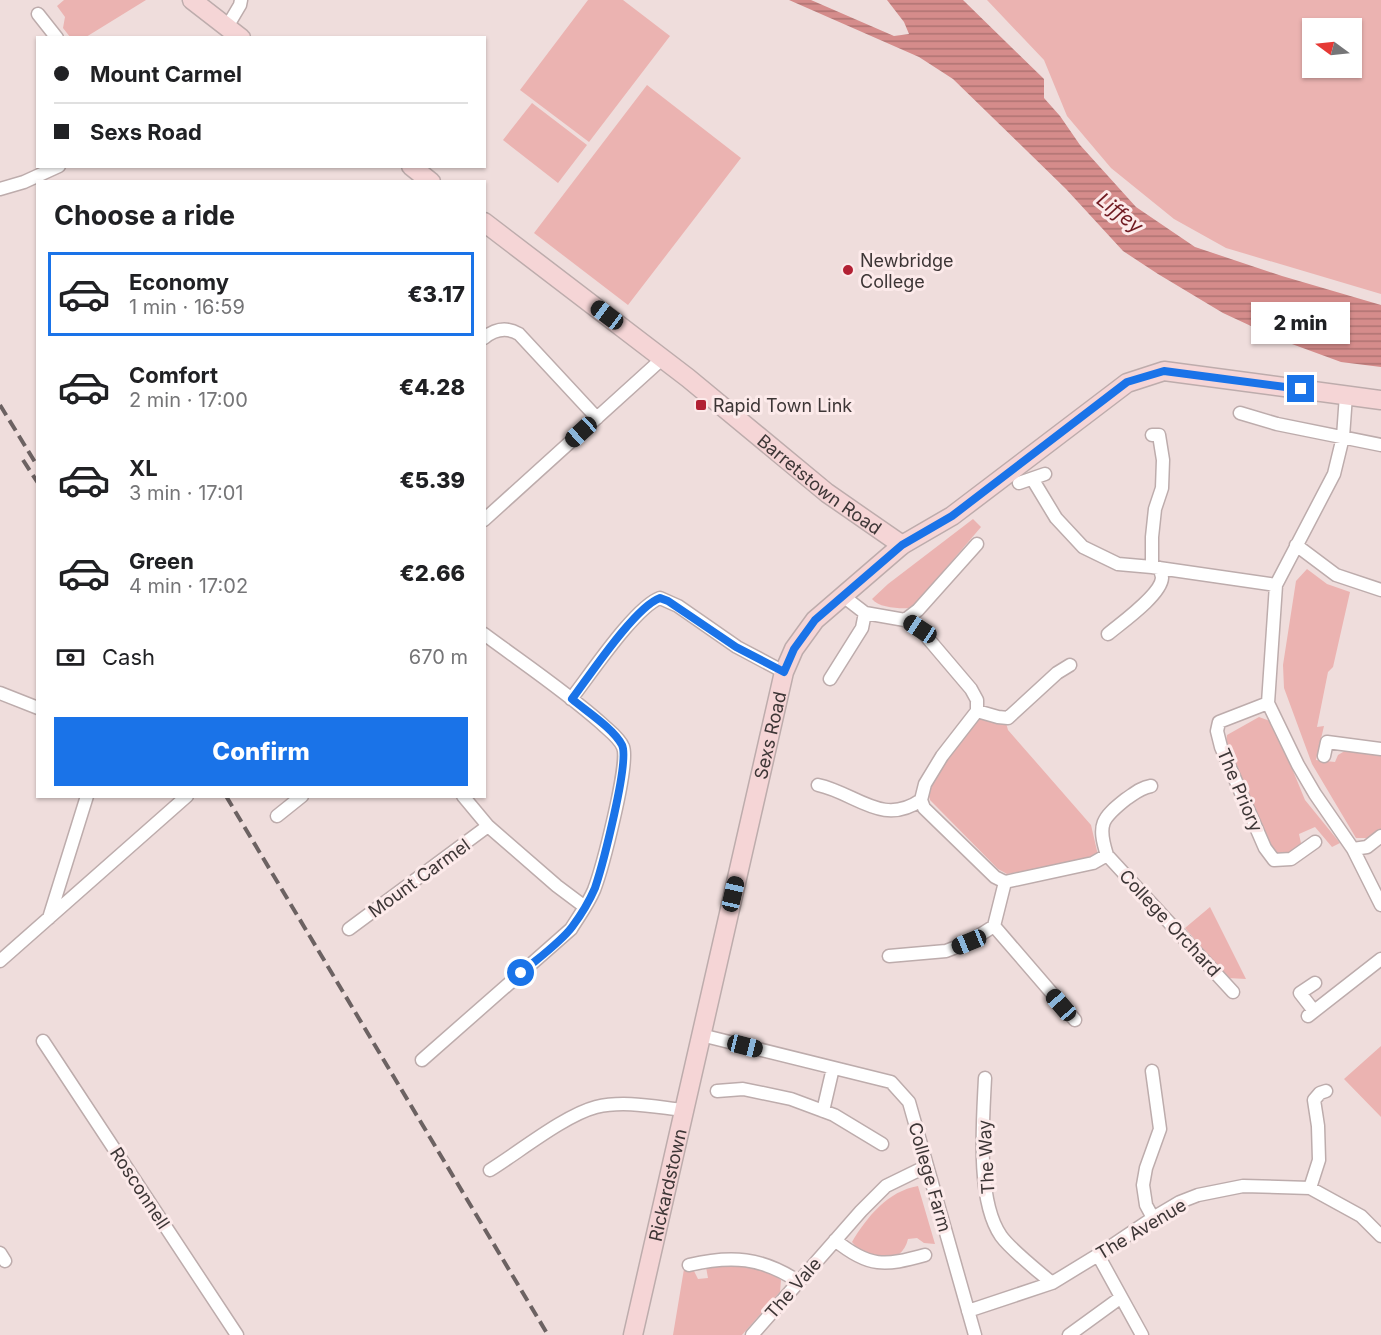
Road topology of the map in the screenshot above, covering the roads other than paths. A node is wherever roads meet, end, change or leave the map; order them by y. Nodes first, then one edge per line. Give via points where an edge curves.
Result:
1 (192, 0) edge
2 (241, 0) edge
3 (38, 14) dead end
4 (234, 32) edge
5 (55, 36) edge
6 (55, 168) edge
7 (414, 168) edge
8 (428, 180) edge
9 (0, 189) edge
10 (486, 224) edge
11 (486, 336) edge
12 (663, 357) junction
13 (1346, 395) junction
14 (1381, 400) edge
15 (1240, 413) dead end
16 (597, 418) junction
17 (1152, 435) dead end
18 (1344, 437) junction
19 (1381, 445) edge
20 (1045, 474) dead end
21 (1033, 480) junction
22 (1019, 483) dead end
23 (486, 518) edge
24 (976, 544) dead end
25 (902, 545) junction
26 (1296, 545) junction
27 (1156, 567) junction
28 (1276, 585) junction
29 (1381, 590) edge
30 (843, 596) junction
31 (865, 613) junction
32 (905, 620) junction
33 (1108, 634) dead end
34 (486, 635) edge
35 (1070, 665) dead end
36 (784, 672) junction
37 (830, 679) dead end
38 (0, 693) edge
39 (572, 699) junction
40 (1268, 703) junction
41 (36, 707) edge
42 (977, 711) junction
43 (1381, 748) edge
44 (1324, 756) dead end
45 (818, 785) dead end
46 (1151, 786) dead end
47 (86, 798) edge
48 (185, 798) edge
49 (300, 798) edge
50 (465, 798) edge
51 (921, 800) junction
52 (277, 816) dead end
53 (488, 826) junction
54 (1381, 836) edge
55 (1315, 842) dead end
56 (1353, 849) junction
57 (1107, 855) junction
58 (1005, 882) junction
59 (1381, 905) edge
60 (585, 907) junction
61 (49, 918) junction
62 (994, 926) junction
63 (349, 929) dead end
64 (889, 956) dead end
65 (1381, 959) edge
66 (0, 961) edge
67 (1315, 983) dead end
68 (1233, 992) dead end
69 (1075, 1020) dead end
70 (701, 1035) junction
71 (43, 1041) dead end
72 (422, 1060) dead end
73 (834, 1068) junction
74 (1152, 1071) dead end
75 (985, 1078) dead end
76 (1326, 1090) dead end
77 (717, 1091) dead end
78 (683, 1110) junction
79 (823, 1111) junction
80 (882, 1144) dead end
81 (927, 1166) junction
82 (490, 1170) dead end
83 (1310, 1188) junction
84 (1153, 1218) junction
85 (1381, 1236) edge
86 (835, 1240) junction
87 (926, 1255) dead end
88 (1098, 1255) junction
89 (689, 1265) dead end
90 (799, 1282) junction
91 (1052, 1283) junction
92 (1120, 1298) junction
93 (968, 1311) junction
94 (237, 1335) edge
95 (633, 1335) edge
96 (752, 1335) edge
97 (975, 1335) edge
98 (1069, 1335) edge
99 (1142, 1335) edge

1 - 4 street
2 - 4 street
3 - 5 street
6 - 9 street
7 - 8 street
10 - 12 street, Barretstown Road
11 - 16 street via 510,329 519,334
12 - 16 street
12 - 25 street, Barretstown Road via 827,493
13 - 14 street, Sexs Road
13 - 18 street
13 - 25 street, Sexs Road via 1164,371 1127,382 952,516
15 - 18 street via 1254,412 1277,424
16 - 23 street
17 - 27 street via 1159,435 1163,460 1152,537
18 - 19 street
18 - 26 street via 1334,474
20 - 21 street
21 - 22 street
21 - 27 street via 1056,518 1083,548 1118,564
24 - 32 street
25 - 30 street, Sexs Road
26 - 28 street
26 - 29 street via 1336,575
27 - 28 street
27 - 33 street via 1162,578 1160,585 1152,596 1133,605
28 - 40 street
30 - 31 street
30 - 36 street, Sexs Road via 815,620 794,649
31 - 32 street
31 - 37 street via 862,628
32 - 42 street via 920,629 971,689
34 - 39 street
35 - 42 street via 1008,718
36 - 39 street via 736,647 678,606 660,598 650,601 637,614
36 - 70 street, Sexs Road
38 - 41 street
39 - 60 street via 613,734 624,753 608,840
40 - 55 street, The Priory via 1219,722 1221,747 1265,848 1274,860 1292,860
40 - 56 street via 1298,765
42 - 51 street via 942,756 925,784
43 - 44 street via 1327,742
45 - 51 street via 875,808 897,811
46 - 57 street, College Orchard via 1140,788 1110,810 1101,837
47 - 61 street
48 - 61 street
49 - 52 street
50 - 53 street, Mount Carmel
51 - 58 street via 924,808 995,877
53 - 60 street, Mount Carmel
53 - 63 street, Mount Carmel
54 - 56 street via 1367,847
56 - 59 street
57 - 58 street, College Orchard via 1093,863
57 - 68 street, College Orchard
58 - 62 street
60 - 72 street via 571,929
61 - 66 street
62 - 64 street via 946,951
62 - 69 street
65 - 67 street via 1311,1013 1296,995
70 - 73 street, College Farm
70 - 78 street, Rickardstown
71 - 94 street, Rosconnell
73 - 79 street
73 - 81 street, College Farm via 891,1082 909,1102
74 - 84 street via 1160,1129 1143,1185
75 - 91 street, The Way via 982,1135 991,1213 1001,1236
76 - 83 street via 1314,1100 1319,1160
77 - 79 street, College Farm via 742,1089 791,1099
78 - 82 street via 624,1104 598,1106 577,1113
78 - 95 street, Rickardstown
79 - 80 street, College Farm
81 - 86 street, The Vale via 886,1186
81 - 93 street, College Farm
83 - 84 street, The Avenue via 1243,1186 1198,1195
83 - 85 street, The Avenue via 1361,1216
84 - 88 street, The Avenue
86 - 87 street, The Vale via 871,1263 899,1262
86 - 90 street, The Vale
88 - 91 street, The Avenue
88 - 92 street
89 - 90 street via 738,1258 766,1265
90 - 96 street, The Vale
91 - 93 street, The Avenue
92 - 98 street
92 - 99 street
93 - 97 street, College Farm

